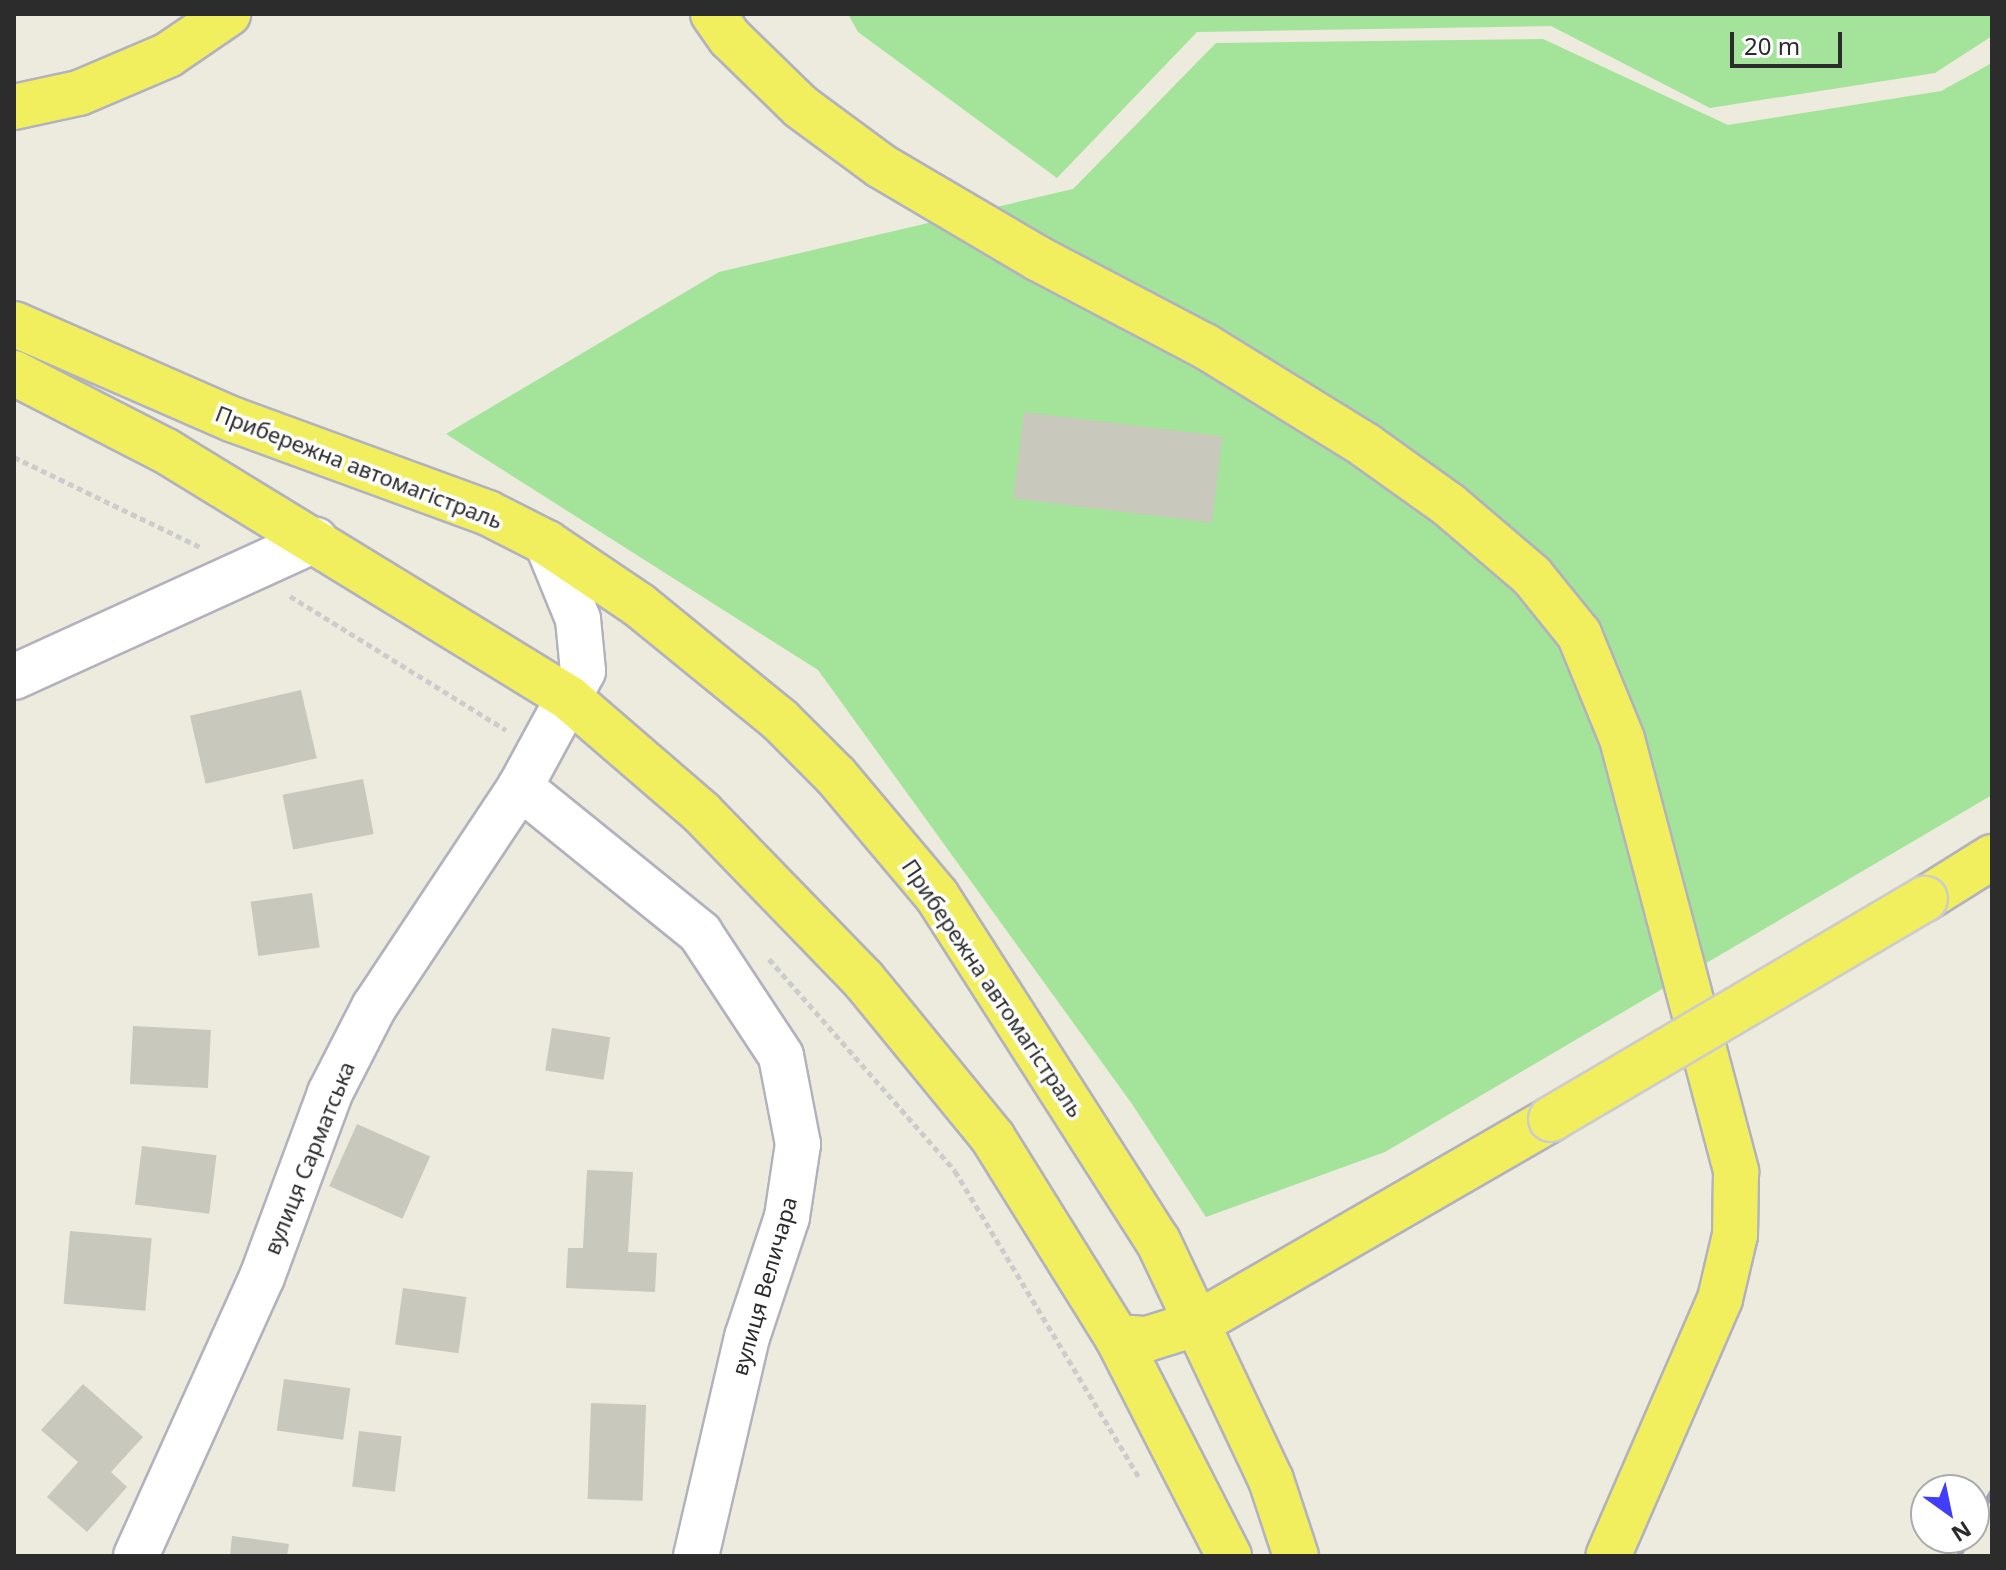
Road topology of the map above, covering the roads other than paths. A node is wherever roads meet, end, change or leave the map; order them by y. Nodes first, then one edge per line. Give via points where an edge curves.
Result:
1 (228, 14) edge
2 (713, 14) edge
3 (14, 107) edge
4 (14, 324) edge
5 (14, 373) edge
6 (315, 540) junction
7 (547, 543) junction
8 (14, 677) edge
9 (570, 699) junction
10 (520, 787) junction
11 (1992, 857) edge
12 (1198, 1323) junction
13 (1117, 1337) junction
14 (136, 1556) edge
15 (696, 1556) edge
16 (1229, 1556) edge
17 (1296, 1556) edge
18 (1608, 1556) edge

1 - 3 main road via 168,55 79,93
2 - 18 main road via 730,38 801,107 881,166 1039,259 1205,346 1365,445 1449,505 1532,576 1579,634 1622,739 1736,1172 1735,1235 1720,1299
4 - 7 main road, Прибережна автомагістраль via 234,420 488,513
5 - 6 main road via 166,451
6 - 8 street
6 - 9 main road
7 - 9 street, вулиця Сарматська via 578,619 583,650 583,671
7 - 12 main road, Прибережна автомагістраль via 720,667 836,776 937,896 1158,1241
9 - 10 street, вулиця Сарматська
9 - 13 main road via 702,813 863,979 993,1138
10 - 14 street, вулиця Сарматська via 374,1007 330,1093 262,1277
10 - 15 street, вулиця Величара via 700,933 781,1056 798,1144 787,1217 747,1337
11 - 12 main road, bridge
12 - 13 main road via 1147,1339
12 - 17 main road, Прибережна автомагістраль via 1271,1480
13 - 16 main road

